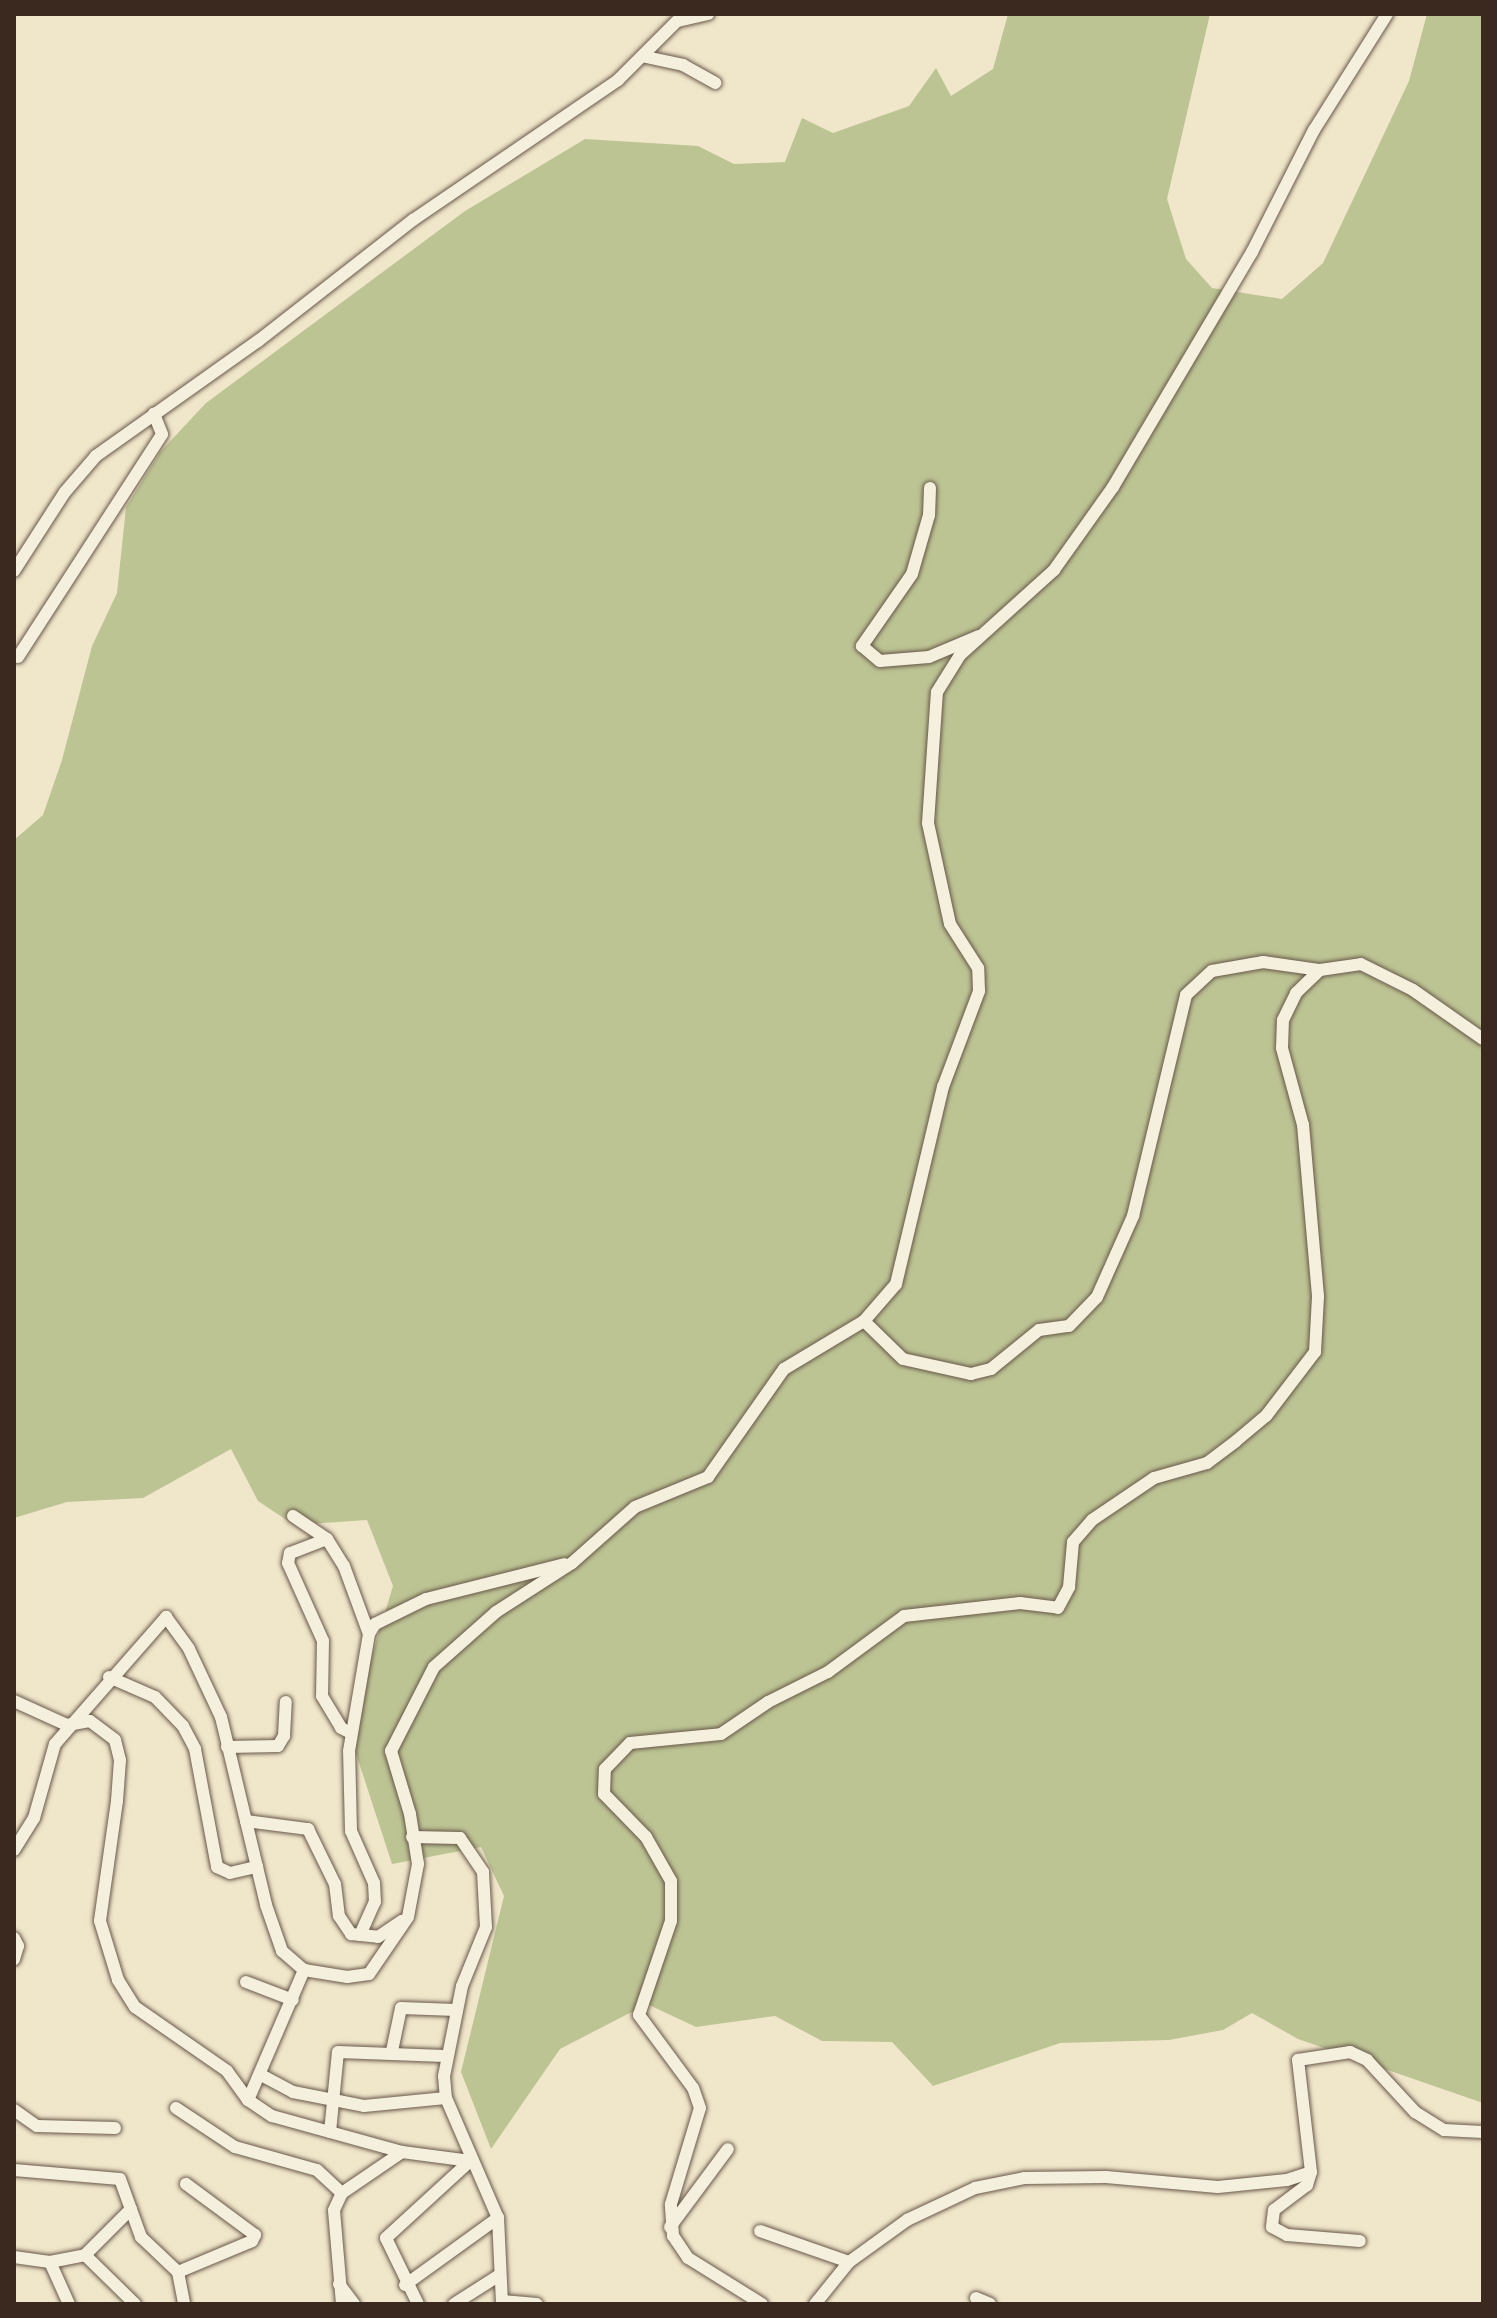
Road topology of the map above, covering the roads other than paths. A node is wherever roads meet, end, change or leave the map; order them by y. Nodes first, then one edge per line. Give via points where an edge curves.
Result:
1 (708, 14) edge
2 (1387, 14) edge
3 (681, 17) edge
4 (646, 57) junction
5 (715, 83) dead end
6 (154, 414) junction
7 (930, 488) dead end
8 (14, 571) edge
9 (982, 635) junction
10 (18, 657) dead end
11 (1320, 970) junction
12 (1483, 1039) edge
13 (864, 1321) junction
14 (293, 1516) dead end
15 (327, 1539) junction
16 (572, 1563) junction
17 (369, 1634) junction
18 (109, 1677) junction
19 (14, 1701) edge
20 (286, 1702) dead end
21 (67, 1725) junction
22 (351, 1733) junction
23 (227, 1747) junction
24 (246, 1821) junction
25 (412, 1837) junction
26 (14, 1850) edge
27 (257, 1867) junction
28 (408, 1917) junction
29 (360, 1935) junction
30 (14, 1938) edge
31 (14, 1959) edge
32 (304, 1970) junction
33 (246, 1982) dead end
34 (293, 2000) junction
35 (456, 2010) junction
36 (392, 2051) junction
37 (445, 2056) junction
38 (263, 2076) junction
39 (446, 2098) junction
40 (248, 2100) junction
41 (333, 2102) junction
42 (176, 2108) dead end
43 (14, 2110) edge
44 (115, 2128) dead end
45 (330, 2132) junction
46 (1483, 2132) edge
47 (728, 2149) dead end
48 (402, 2152) junction
49 (470, 2161) junction
50 (14, 2170) edge
51 (1311, 2172) junction
52 (186, 2184) dead end
53 (342, 2193) junction
54 (131, 2209) junction
55 (498, 2218) junction
56 (670, 2227) junction
57 (760, 2231) dead end
58 (1360, 2241) dead end
59 (85, 2255) junction
60 (14, 2257) edge
61 (50, 2262) junction
62 (849, 2262) junction
63 (178, 2272) junction
64 (498, 2276) junction
65 (337, 2282) junction
66 (405, 2285) junction
67 (976, 2298) dead end
68 (502, 2303) edge
69 (69, 2304) edge
70 (135, 2304) edge
71 (184, 2304) edge
72 (342, 2304) edge
73 (354, 2304) edge
74 (418, 2304) edge
75 (454, 2304) edge
76 (537, 2304) edge
77 (762, 2304) edge
78 (815, 2304) edge
79 (990, 2304) edge

1 - 3 street
2 - 9 street via 1314,130 1252,252 1113,487 1054,570
3 - 4 street
4 - 5 street via 683,65
4 - 6 street via 413,220
6 - 8 street via 96,456 65,492
6 - 10 street via 162,434
7 - 9 street via 929,515 912,574 862,646 880,661 929,657
9 - 13 street via 960,655 937,692 928,823 950,924 978,968 979,991 943,1087 896,1284
11 - 12 street via 1361,964 1413,990
11 - 13 street via 1263,962 1212,971 1186,995 1133,1216 1097,1297 1069,1326 1039,1330 991,1369 971,1374 903,1359
11 - 56 street via 1296,993 1283,1020 1282,1048 1303,1125 1319,1341 1266,1416 1207,1463 1154,1478 1092,1520 1073,1542 1069,1587 1058,1608 1020,1603 904,1616 828,1672 768,1702 721,1734 630,1743 605,1769 604,1794 646,1837 671,1881 671,1921 639,2015 693,2088 700,2108 671,2204
13 - 16 street via 784,1369 708,1477 635,1507
14 - 15 street
15 - 17 street via 344,1566
15 - 22 street via 294,1550 288,1563 323,1641 322,1696 335,1721
16 - 17 street via 426,1599 375,1624
16 - 25 street via 496,1612 434,1667 391,1751
17 - 22 street
18 - 21 street
18 - 23 street via 166,1617 208,1684
18 - 27 street via 155,1697 183,1726 195,1749 217,1867 230,1873
19 - 21 street
20 - 23 street via 284,1736 278,1746
21 - 26 street via 55,1744 34,1818
21 - 40 street via 90,1721 104,1728 115,1740 120,1760 100,1921 118,1980 135,2007 227,2071
22 - 29 street via 351,1831 374,1883 375,1902
23 - 24 street
24 - 27 street
24 - 29 street via 308,1829 335,1884 339,1916 351,1934
25 - 28 street via 418,1864
25 - 35 street via 460,1838 483,1872 486,1927
27 - 32 street via 282,1951
28 - 29 street via 378,1937
28 - 32 street via 369,1974 347,1977
30 - 31 street
32 - 34 street
33 - 34 street
34 - 38 street
35 - 36 street via 401,2008
35 - 37 street
36 - 37 street
36 - 41 street via 338,2052
37 - 39 street
38 - 40 street
38 - 41 street via 293,2092
39 - 41 street via 364,2106
39 - 49 street
40 - 45 street via 272,2116
41 - 45 street
42 - 53 street via 235,2147 317,2170
43 - 44 street via 37,2126
45 - 48 street
46 - 51 street via 1444,2130 1415,2112 1367,2060 1350,2052 1298,2060
47 - 56 street
48 - 49 street
48 - 53 street
49 - 55 street
49 - 66 street via 386,2238
50 - 54 street via 120,2179
51 - 58 street via 1307,2185 1274,2210 1272,2227 1287,2235
51 - 62 street via 1287,2180 1218,2187 1106,2177 1024,2178 961,2195 907,2220
52 - 63 street via 255,2235 252,2241
53 - 65 street via 334,2210
54 - 59 street
54 - 63 street via 141,2237
55 - 64 street
55 - 66 street
56 - 77 street via 688,2258
57 - 62 street
59 - 61 street
59 - 70 street
60 - 61 street
61 - 69 street
62 - 78 street
63 - 71 street
64 - 68 street
64 - 75 street
65 - 72 street
65 - 73 street
66 - 74 street
67 - 79 street
68 - 76 street

